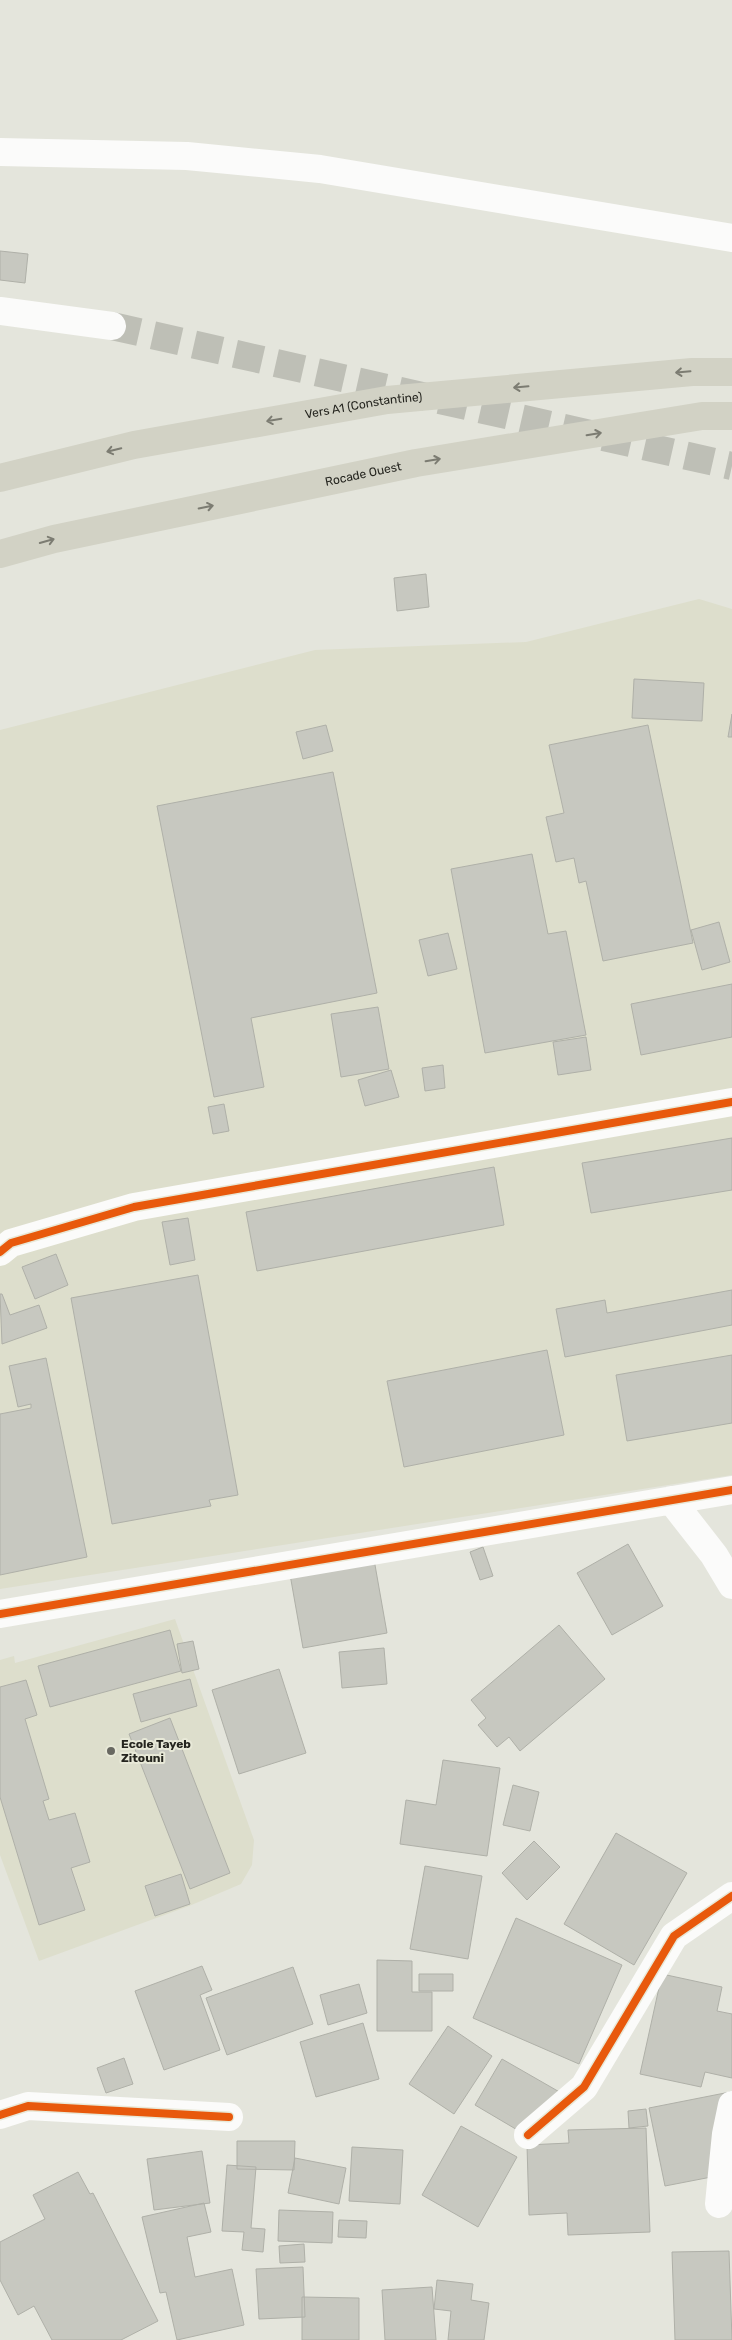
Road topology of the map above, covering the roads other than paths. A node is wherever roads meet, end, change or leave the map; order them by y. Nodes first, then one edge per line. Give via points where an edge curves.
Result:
1 (0, 152) edge
2 (732, 238) edge
3 (0, 311) edge
4 (112, 326) tunnel mouth
5 (732, 372) edge
6 (732, 416) edge
7 (0, 478) edge
8 (0, 554) edge
9 (732, 1102) edge
10 (0, 1252) edge
11 (732, 1490) edge
12 (671, 1500) junction
13 (732, 1585) edge
14 (0, 1614) edge
15 (732, 1896) edge
16 (732, 2105) edge
17 (0, 2115) edge
18 (229, 2117) dead end
19 (528, 2135) dead end
20 (719, 2204) dead end

1 - 2 street via 187,156 311,168
3 - 4 street
5 -> 7 highway, Vers A1 (Constantine) via 692,372 387,400 134,445
8 -> 6 highway, Rocade Ouest via 54,539 416,463 702,416
9 - 10 street via 134,1207 11,1243
11 - 12 street
12 - 13 street
12 - 14 street
15 - 19 street via 674,1936 584,2087
16 - 20 street
17 - 18 street via 28,2106

